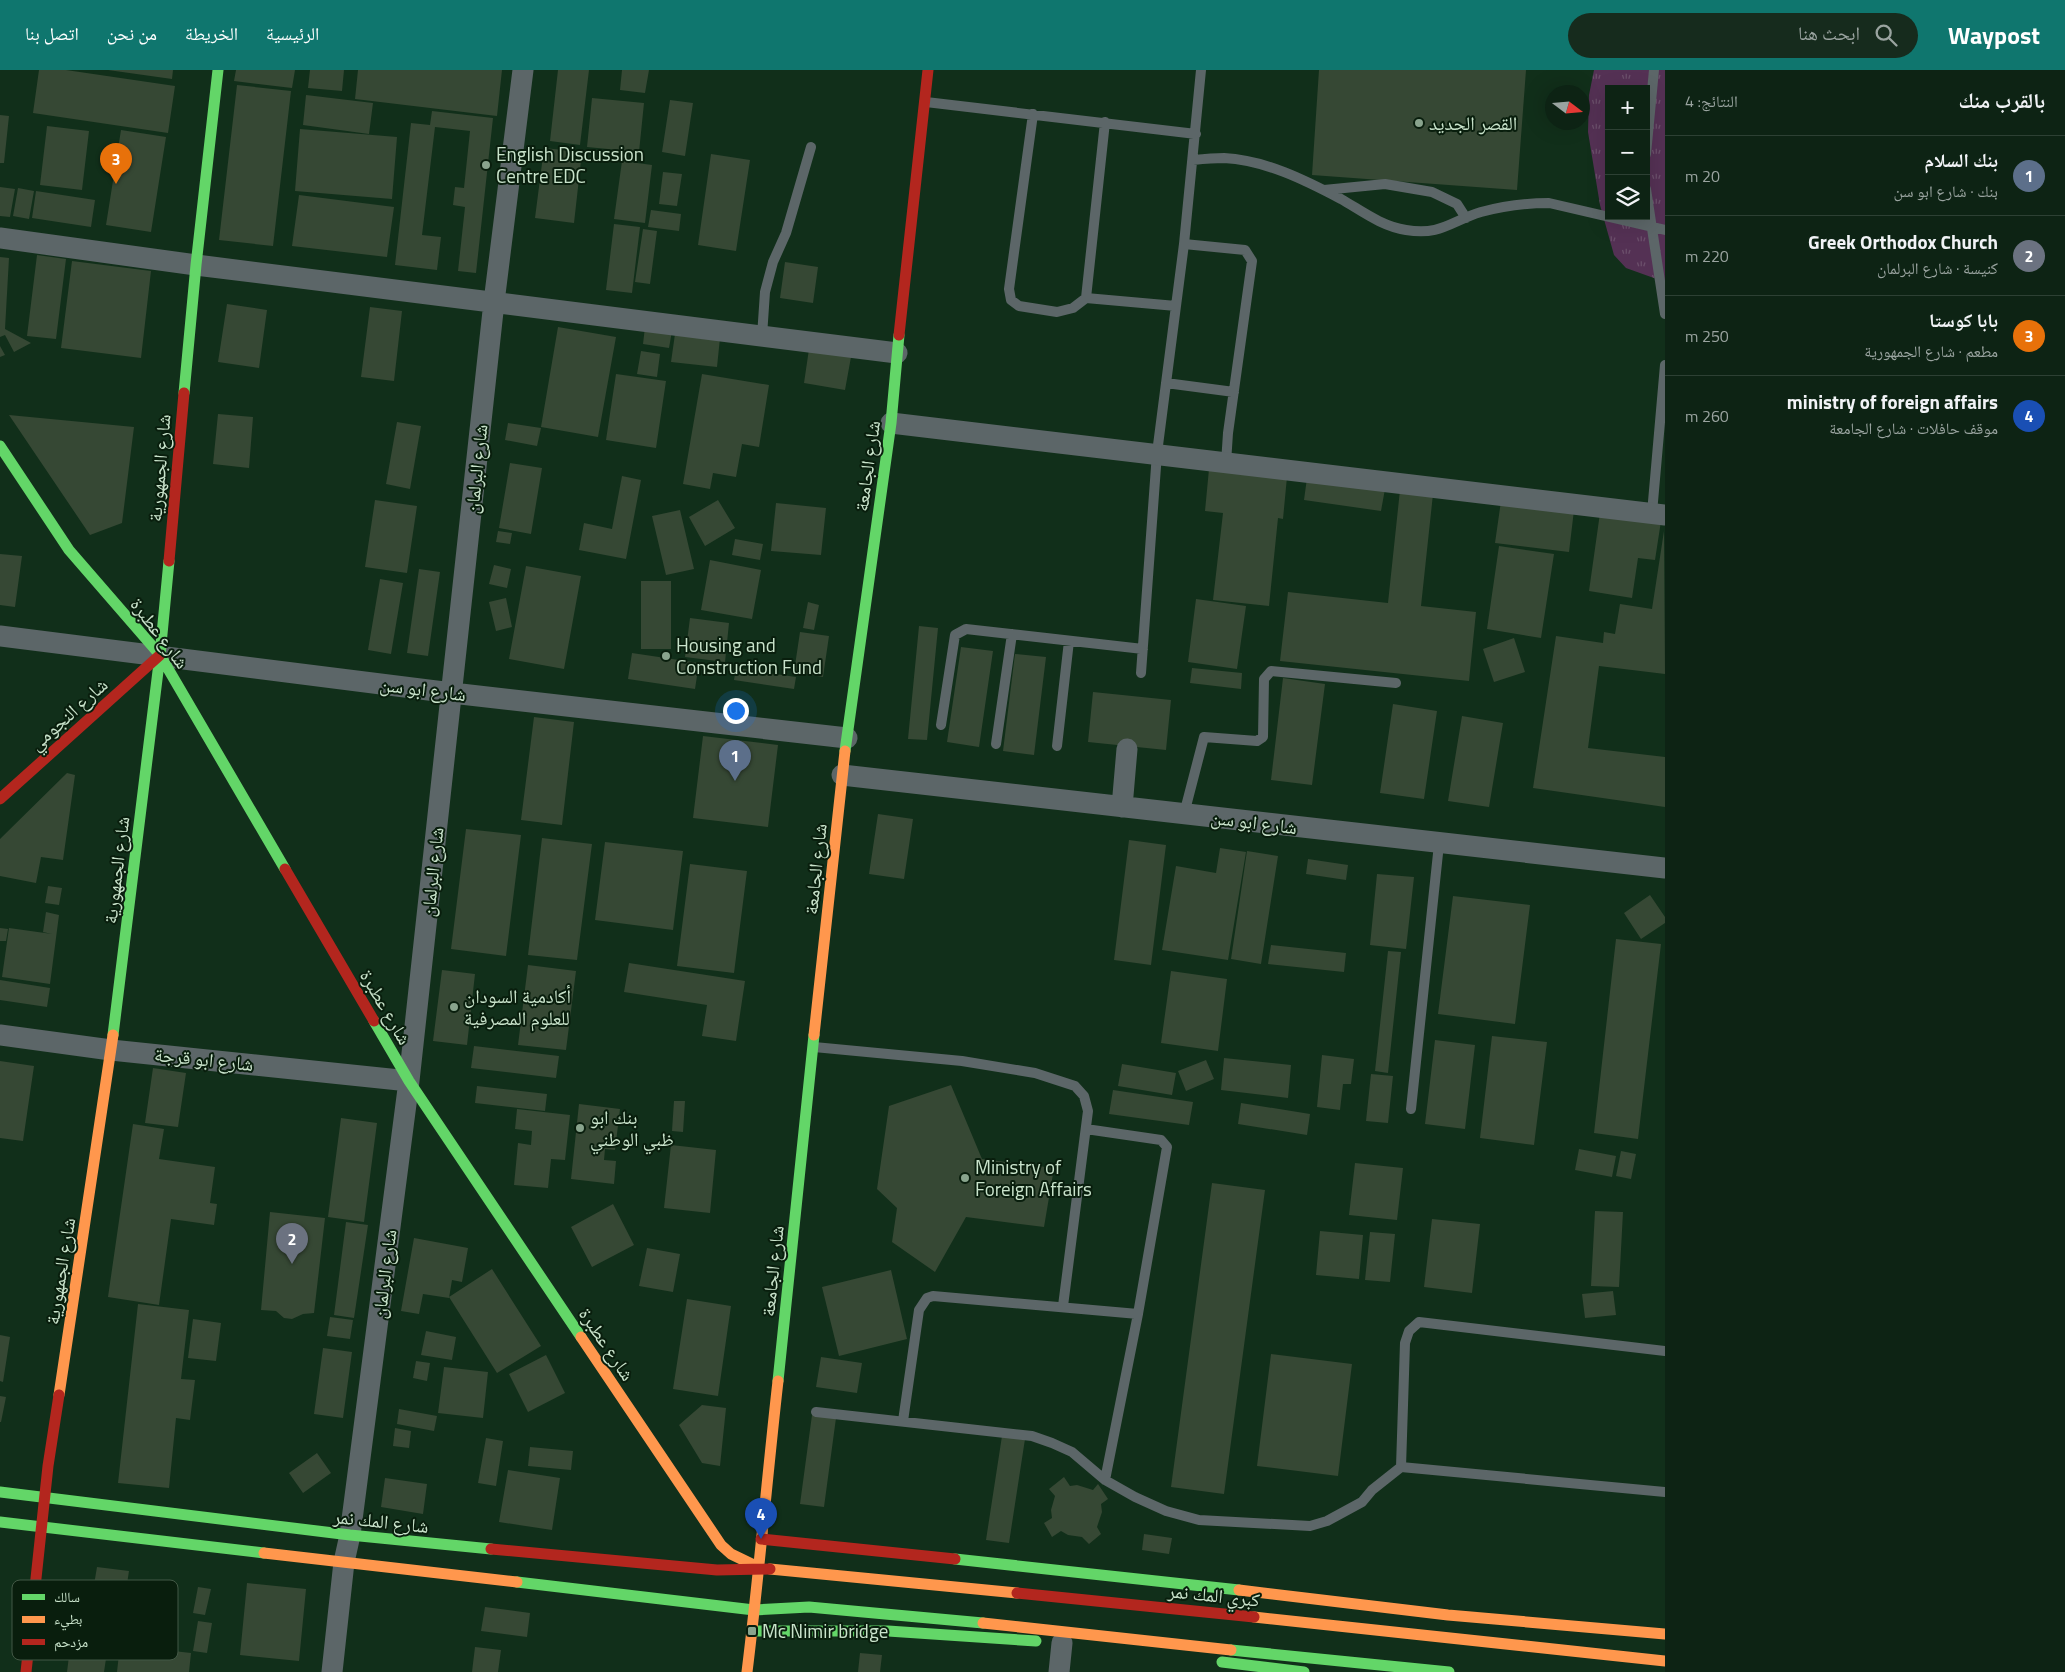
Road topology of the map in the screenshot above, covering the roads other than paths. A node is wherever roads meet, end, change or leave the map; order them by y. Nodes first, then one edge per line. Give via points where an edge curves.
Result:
1 (218, 70) edge
2 (523, 70) edge
3 (928, 70) edge
4 (1201, 70) edge
5 (1654, 70) edge
6 (924, 102) junction
7 (1033, 114) junction
8 (1105, 122) junction
9 (1648, 130) edge
10 (1196, 134) junction
11 (811, 147) dead end
12 (1193, 160) junction
13 (1323, 190) junction
14 (1466, 218) junction
15 (1650, 220) edge
16 (1651, 228) junction
17 (1665, 230) edge
18 (0, 238) edge
19 (1184, 244) junction
20 (196, 265) junction
21 (1086, 298) junction
22 (494, 302) junction
23 (1176, 306) junction
24 (1665, 314) edge
25 (762, 336) junction
26 (897, 353) junction
27 (1665, 365) edge
28 (1166, 383) junction
29 (1234, 392) junction
30 (891, 423) junction
31 (0, 446) edge
32 (1157, 453) junction
33 (1226, 463) junction
34 (1658, 514) edge
35 (1012, 634) junction
36 (0, 636) edge
37 (1069, 641) junction
38 (1143, 649) junction
39 (160, 656) junction
40 (1141, 674) dead end
41 (1396, 683) dead end
42 (452, 693) junction
43 (941, 725) dead end
44 (847, 738) junction
45 (996, 744) dead end
46 (1058, 746) dead end
47 (1127, 750) dead end
48 (842, 775) junction
49 (0, 799) edge
50 (1122, 807) junction
51 (1184, 814) junction
52 (1438, 844) junction
53 (1665, 868) edge
54 (0, 1035) edge
55 (813, 1047) junction
56 (111, 1050) junction
57 (409, 1081) junction
58 (1411, 1109) dead end
59 (1086, 1128) junction
60 (1063, 1306) junction
61 (1138, 1314) junction
62 (1665, 1350) edge
63 (816, 1412) dead end
64 (903, 1421) junction
65 (1401, 1467) junction
66 (1105, 1480) junction
67 (0, 1492) edge
68 (1665, 1492) edge
69 (46, 1498) junction
70 (0, 1522) edge
71 (42, 1526) junction
72 (350, 1535) junction
73 (761, 1539) junction
74 (344, 1562) junction
75 (760, 1568) junction
76 (36, 1580) edge
77 (754, 1610) junction
78 (752, 1630) junction
79 (1665, 1634) edge
80 (1062, 1642) junction
81 (1118, 1649) dead end
82 (1211, 1661) dead end
83 (1665, 1661) edge
84 (332, 1672) edge
85 (747, 1672) edge
86 (1059, 1672) edge
87 (1304, 1672) edge
88 (1450, 1672) edge

1 - 20 main road, شارع الجمهورية
2 - 22 street, شارع البرلمان
3 - 6 main road, شارع الجامعة
4 - 10 lane
5 - 9 lane
6 - 7 lane
6 - 26 main road, شارع الجامعة
7 - 8 lane
7 - 21 lane via 1009,289 1012,300 1019,306 1057,312 1073,308
8 - 10 lane
8 - 21 lane
10 - 12 lane
11 - 25 lane via 786,233 772,262 765,292
12 - 13 lane via 1223,158 1262,165
12 - 19 lane
13 - 14 lane via 1385,184 1432,192 1457,204
13 - 14 lane via 1374,220 1405,230 1432,231
14 - 16 lane via 1530,203 1549,203
15 - 16 lane
16 - 17 lane
16 - 24 lane
18 - 20 street
19 - 23 lane
19 - 29 lane via 1245,250 1252,260
20 - 22 street
20 - 39 main road, شارع الجمهورية
21 - 23 lane
22 - 25 street
22 - 42 street, شارع البرلمان
23 - 28 lane
25 - 26 street
26 - 30 main road, شارع الجامعة
27 - 34 lane
28 - 29 lane
28 - 32 lane
29 - 33 lane
30 - 32 street
30 - 44 main road, شارع الجامعة
31 - 39 main road, شارع عطبرة via 70,550
32 - 33 street
32 - 38 lane
33 - 34 street
35 - 37 lane
35 - 43 lane via 966,629 955,635
35 - 45 lane
36 - 39 street, شارع ابو سن
37 - 38 lane
37 - 46 lane
38 - 40 lane
39 - 42 street, شارع ابو سن
39 - 49 main road, شارع النجومي
39 - 56 main road, شارع الجمهورية
39 - 57 main road, شارع عطبرة
41 - 51 lane via 1271,671 1264,679 1263,737 1257,741 1204,737
42 - 44 street, شارع ابو سن
42 - 57 street, شارع البرلمان
44 - 48 main road, شارع الجامعة
47 - 50 street
48 - 50 street, شارع ابو سن
48 - 55 main road, شارع الجامعة
50 - 51 street, شارع ابو سن
51 - 52 street, شارع ابو سن
52 - 53 street, شارع ابو سن
52 - 58 lane
54 - 56 street, شارع ابو قرجة
55 - 59 lane via 962,1061 1035,1073 1074,1086 1084,1096 1088,1112
55 - 73 main road, شارع الجامعة
56 - 57 street, شارع ابو قرجة
56 - 69 main road, شارع الجمهورية via 48,1466
57 - 72 street, شارع البرلمان
57 - 75 main road, شارع عطبرة via 721,1545
59 - 60 lane
59 - 61 lane via 1161,1140 1167,1147
60 - 61 lane
60 - 64 lane via 927,1298 919,1310
61 - 66 lane
62 - 65 lane via 1419,1322 1409,1331 1405,1342
63 - 64 lane
64 - 66 lane via 1032,1436 1072,1452
65 - 66 lane via 1362,1502 1327,1521 1310,1526 1199,1520 1166,1511
65 - 68 lane
67 - 69 main road, شارع المك نمر
69 - 71 main road, شارع الجمهورية
69 - 72 main road, شارع المك نمر
70 - 71 main road
71 - 74 main road
71 - 76 main road, شارع الجمهورية
72 - 74 street, شارع البرلمان
72 - 75 main road, شارع المك نمر via 648,1565 717,1570
73 - 75 main road, شارع الجامعة
73 - 79 main road via 1060,1569 1448,1615
74 - 77 main road
74 - 84 street, شارع البرلمان
75 - 77 main road, شارع الجامعة
75 - 83 main road, كبري المك نمر via 1174,1608
77 - 78 main road, شارع الجامعة
77 - 88 main road via 809,1607 1068,1630 1163,1643
78 - 80 main road via 888,1631
78 - 85 main road, شارع الجامعة
80 - 81 main road
80 - 86 street
82 - 87 main road

